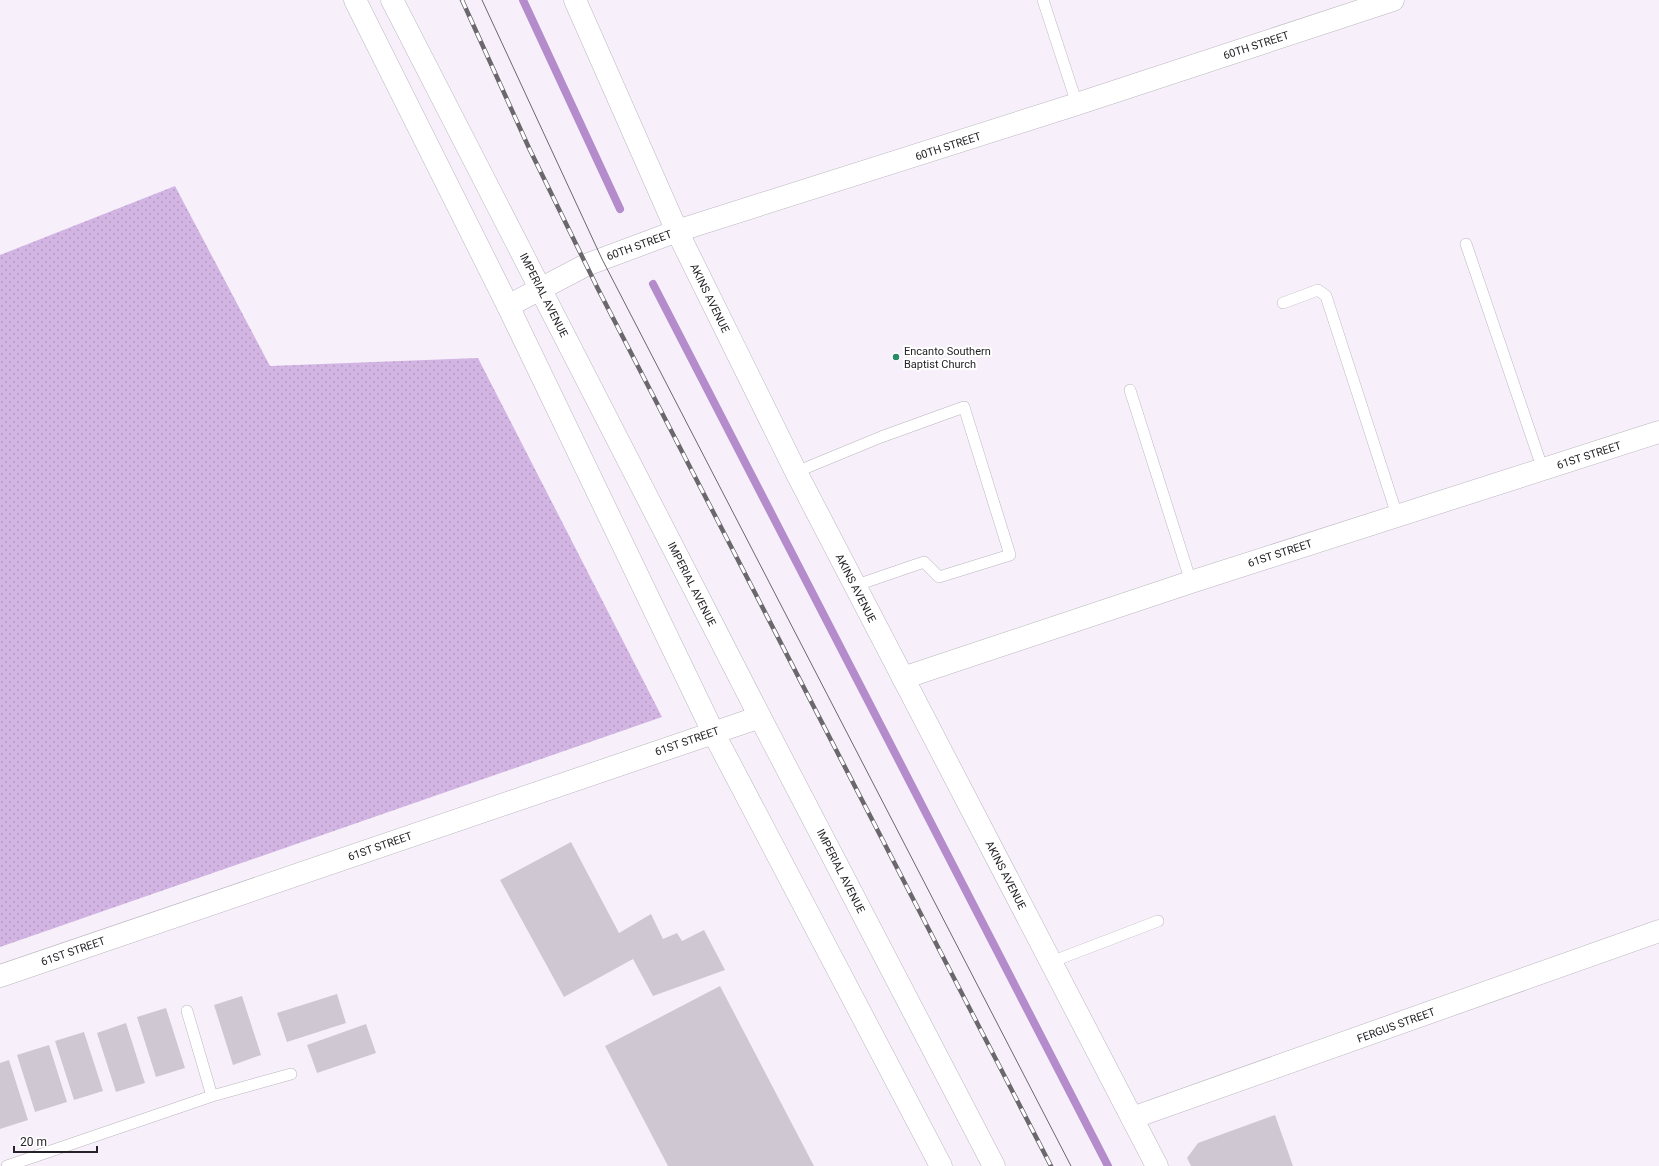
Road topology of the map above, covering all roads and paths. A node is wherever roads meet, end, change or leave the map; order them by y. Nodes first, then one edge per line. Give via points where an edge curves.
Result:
1 (355, 0) edge
2 (392, 0) edge
3 (575, 0) edge
4 (1043, 0) edge
5 (1393, 0) edge
6 (1351, 7) edge
7 (1077, 104) junction
8 (677, 231) junction
9 (1466, 244) dead end
10 (540, 288) junction
11 (1283, 303) dead end
12 (508, 306) junction
13 (1130, 390) dead end
14 (1659, 432) edge
15 (1543, 470) junction
16 (796, 472) junction
17 (1398, 515) junction
18 (1190, 582) junction
19 (854, 586) junction
20 (903, 678) junction
21 (760, 716) junction
22 (713, 732) junction
23 (1158, 921) dead end
24 (1659, 931) edge
25 (1051, 962) junction
26 (0, 976) edge
27 (187, 1011) dead end
28 (290, 1074) dead end
29 (212, 1096) junction
30 (1132, 1118) junction
31 (7, 1166) edge
32 (941, 1166) edge
33 (994, 1166) edge
34 (1157, 1166) edge

1 - 12 main road
2 - 10 main road, IMPERIAL AVENUE
3 - 8 main road, AKINS AVENUE
4 - 7 lane
5 - 6 main road, 60TH STREET
6 - 7 main road, 60TH STREET
7 - 8 main road, 60TH STREET
8 - 10 main road, 60TH STREET via 586,265
8 - 16 main road, AKINS AVENUE
9 - 15 lane
10 - 12 main road, 60TH STREET
10 - 21 main road, IMPERIAL AVENUE
11 - 17 lane via 1318,290 1326,296
12 - 22 main road
13 - 18 lane
14 - 15 main road, 61ST STREET
15 - 17 main road, 61ST STREET
16 - 19 main road, AKINS AVENUE
16 - 19 lane via 964,407 1010,555 939,577 924,562
17 - 18 main road, 61ST STREET
18 - 20 main road, 61ST STREET
19 - 20 main road, AKINS AVENUE
20 - 25 main road, AKINS AVENUE
21 - 22 main road, 61ST STREET
21 - 33 main road, IMPERIAL AVENUE
22 - 26 main road, 61ST STREET
22 - 32 main road
23 - 25 lane
24 - 30 main road, FERGUS STREET
25 - 30 main road, AKINS AVENUE
27 - 29 lane
28 - 29 lane
29 - 31 lane
30 - 34 main road, AKINS AVENUE

